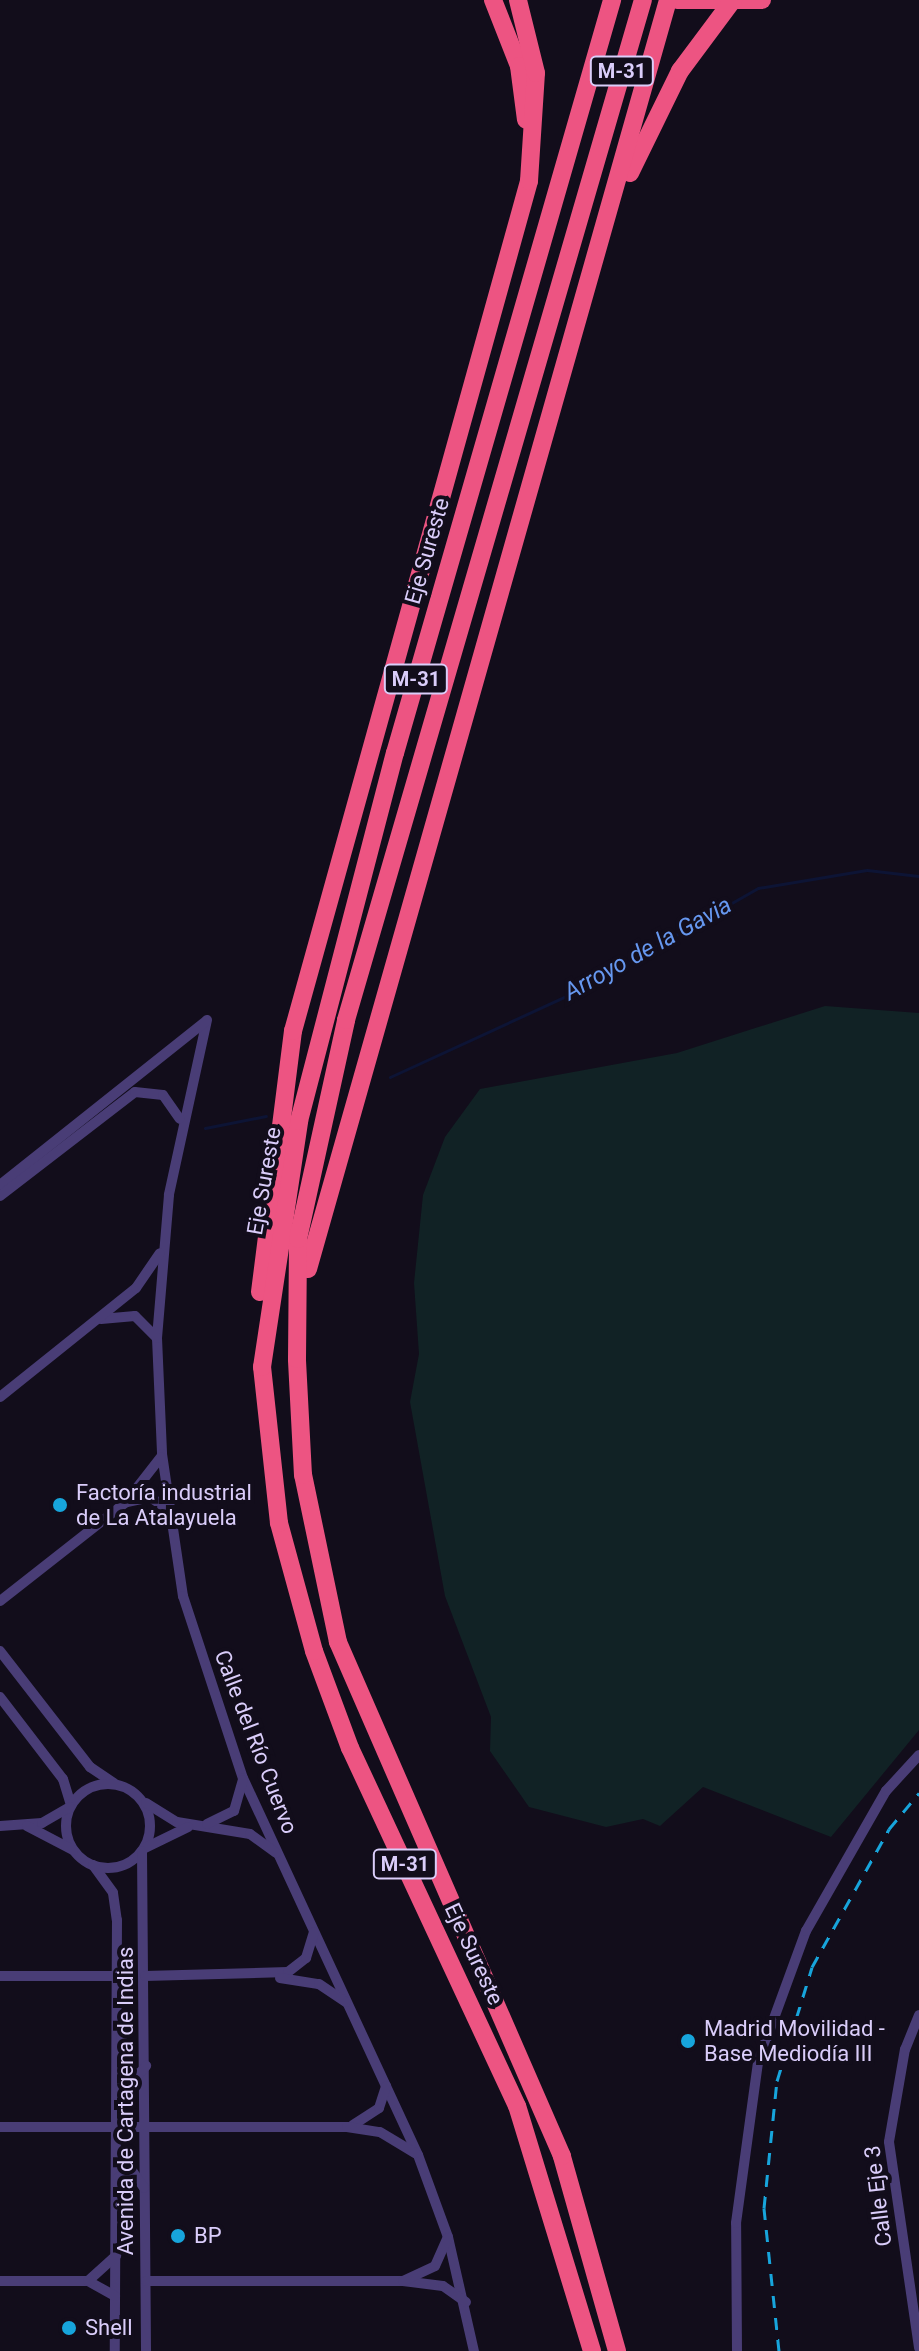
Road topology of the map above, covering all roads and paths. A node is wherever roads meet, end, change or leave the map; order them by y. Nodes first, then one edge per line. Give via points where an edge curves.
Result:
1 (493, 0) edge
2 (518, 0) edge
3 (612, 0) edge
4 (677, 0) edge
5 (733, 0) edge
6 (762, 0) edge
7 (642, 4) edge
8 (666, 9) edge
9 (512, 236) junction
10 (599, 250) junction
11 (181, 1123) junction
12 (0, 1185) edge
13 (0, 1196) edge
14 (162, 1248) junction
15 (99, 1320) junction
16 (157, 1338) junction
17 (297, 1359) junction
18 (262, 1367) junction
19 (0, 1397) edge
20 (162, 1454) junction
21 (125, 1503) junction
22 (168, 1509) junction
23 (0, 1601) edge
24 (0, 1651) edge
25 (0, 1697) edge
26 (919, 1755) edge
27 (243, 1778) junction
28 (116, 1784) junction
29 (141, 1799) junction
30 (70, 1806) junction
31 (0, 1826) edge
32 (25, 1826) junction
33 (196, 1826) junction
34 (143, 1850) junction
35 (77, 1853) junction
36 (280, 1857) junction
37 (93, 1865) junction
38 (314, 1930) junction
39 (0, 1976) edge
40 (117, 1976) junction
41 (145, 1976) junction
42 (270, 1976) junction
43 (351, 2007) junction
44 (918, 2017) edge
45 (118, 2027) junction
46 (146, 2066) junction
47 (386, 2084) junction
48 (146, 2126) junction
49 (0, 2127) edge
50 (117, 2127) junction
51 (347, 2127) junction
52 (418, 2155) junction
53 (118, 2178) junction
54 (146, 2193) junction
55 (448, 2237) junction
56 (117, 2254) junction
57 (0, 2281) edge
58 (88, 2281) junction
59 (146, 2281) junction
60 (403, 2281) junction
61 (115, 2296) junction
62 (466, 2302) junction
63 (917, 2323) edge
64 (919, 2348) edge
65 (115, 2351) edge
66 (146, 2351) edge
67 (474, 2351) edge
68 (592, 2351) edge
69 (617, 2351) edge
70 (737, 2351) edge

1 - 9 highway via 516,54 526,116
2 - 9 highway via 536,73 537,124
3 - 18 highway, Eje Sureste / M-31 via 399,738 299,1121
4 - 6 highway
5 - 10 highway via 642,142
7 - 17 highway, Eje Sureste / M-31 via 346,1020 298,1239
8 - 10 highway
9 - 18 highway via 293,1031 263,1243
10 - 17 highway via 322,1198
11 - 12 street, Calle del Río Cuervo via 207,1020
11 - 13 street via 163,1095 135,1092
11 - 14 street, Calle del Río Cuervo
14 - 15 street via 142,1283
14 - 16 street, Calle del Río Cuervo
15 - 16 street via 135,1316
15 - 19 street
16 - 20 street, Calle del Río Cuervo
17 - 69 highway, Eje Sureste / M-31 via 303,1475 338,1642 562,2156
18 - 68 highway, Eje Sureste / M-31 via 279,1523 314,1651 350,1748 517,2106
20 - 21 street via 153,1475
20 - 22 street, Calle del Río Cuervo
21 - 22 street via 150,1497
21 - 23 street
22 - 27 street, Calle del Río Cuervo via 183,1596
24 - 28 street via 90,1767
25 - 30 street via 63,1779
26 - 70 street via 886,1791 806,1931 758,2062 735,2237
27 - 33 street via 234,1811
27 - 36 street, Calle del Río Cuervo
28 - 29 street
28 - 30 street via 93,1786
29 - 33 street via 172,1820
29 - 34 street via 150,1826
30 - 32 street
30 - 35 street via 66,1830
31 - 32 street
32 - 35 street
33 - 34 street
33 - 36 street via 250,1834
34 - 37 street via 121,1867
34 - 41 street, Avenida de Cartagena de Indias
35 - 37 street
36 - 38 street, Calle del Río Cuervo
37 - 40 street, Avenida de Cartagena de Indias via 113,1893
38 - 42 street via 301,1964
38 - 43 street, Calle del Río Cuervo
39 - 40 street
40 - 45 street, Avenida de Cartagena de Indias
41 - 42 street
41 - 46 street, Avenida de Cartagena de Indias
42 - 43 street via 319,1984
43 - 47 street, Calle del Río Cuervo
44 - 63 street, Calle Eje 3 via 889,2142
45 - 46 street via 128,2072 139,2074
45 - 50 street, Avenida de Cartagena de Indias
46 - 48 street, Avenida de Cartagena de Indias
47 - 51 street via 374,2114
47 - 52 street, Calle del Río Cuervo
48 - 50 street
48 - 51 street
48 - 54 street, Avenida de Cartagena de Indias
49 - 50 street
50 - 53 street, Avenida de Cartagena de Indias
51 - 52 street via 391,2136
52 - 55 street, Calle del Río Cuervo
53 - 54 street via 133,2172
53 - 56 street, Avenida de Cartagena de Indias
54 - 59 street, Avenida de Cartagena de Indias
55 - 60 street via 435,2266
55 - 62 street, Calle del Río Cuervo
56 - 58 street
56 - 61 street, Avenida de Cartagena de Indias
57 - 58 street
58 - 61 street
59 - 60 street
59 - 66 street, Avenida de Cartagena de Indias
60 - 62 street via 443,2286
61 - 65 street, Avenida de Cartagena de Indias
62 - 67 street, Calle del Río Cuervo
63 - 64 street, Calle Eje 3

